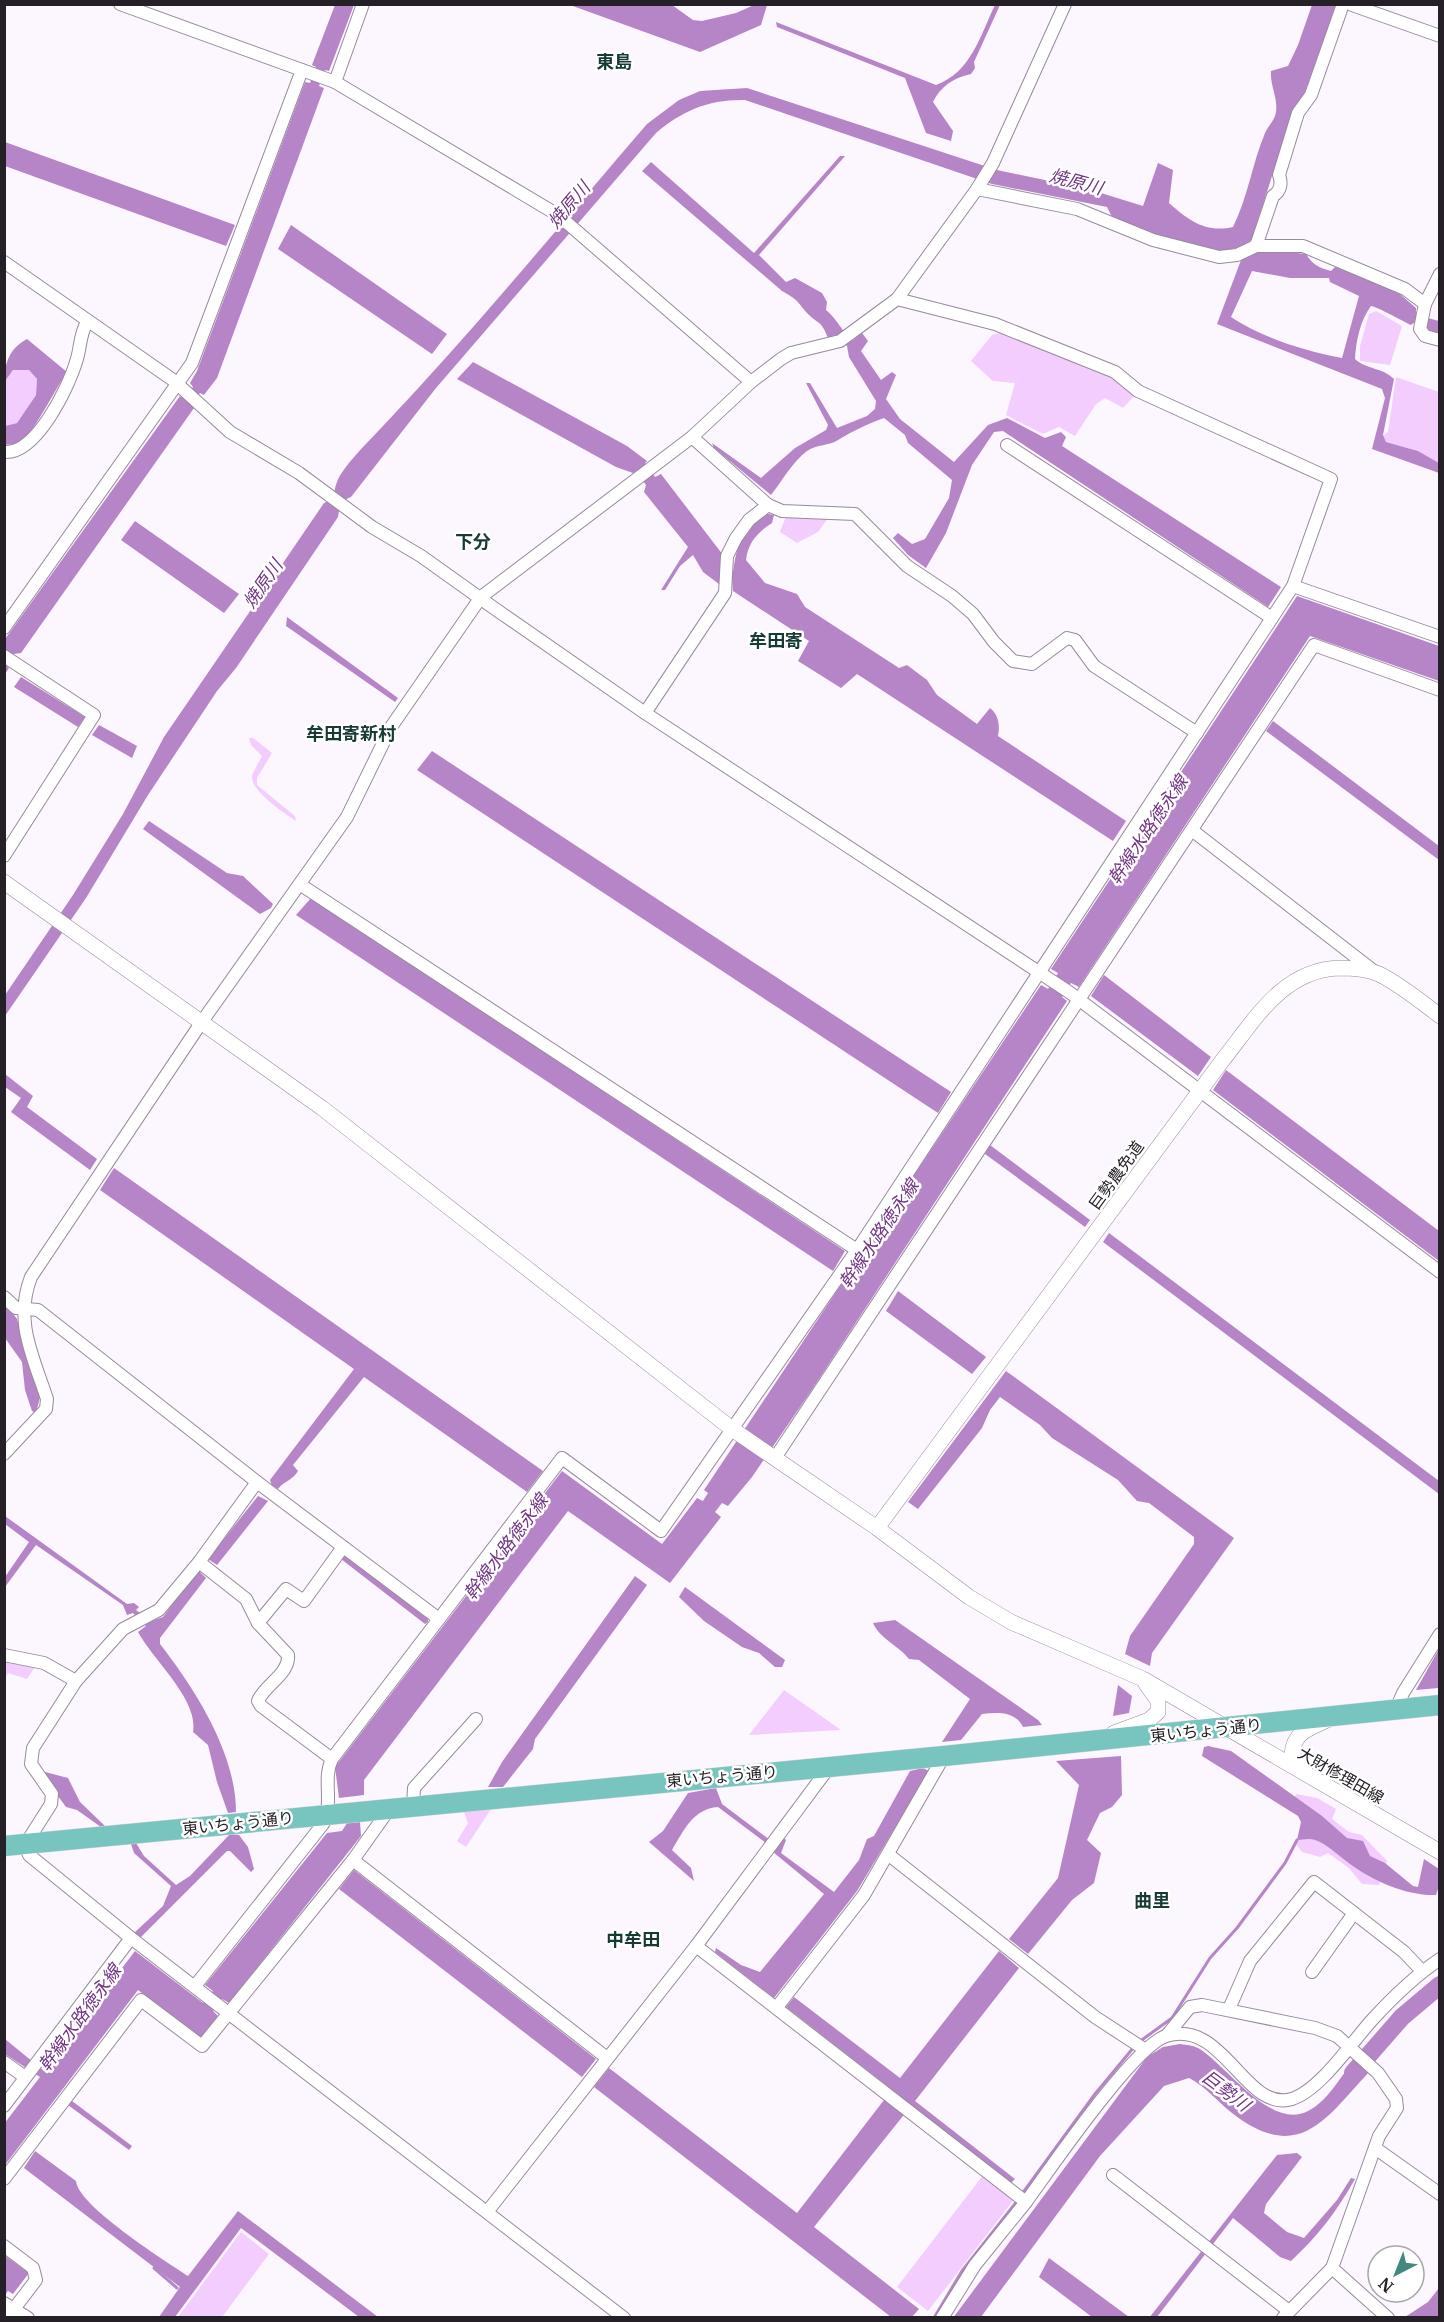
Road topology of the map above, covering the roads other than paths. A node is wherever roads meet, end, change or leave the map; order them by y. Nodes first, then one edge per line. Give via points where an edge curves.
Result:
1 (120, 4) edge
2 (363, 4) edge
3 (1065, 4) edge
4 (1343, 4) edge
5 (1352, 5) edge
6 (1371, 8) edge
7 (1440, 36) edge
8 (306, 72) junction
9 (330, 80) junction
10 (977, 189) junction
11 (1247, 250) junction
12 (4, 262) edge
13 (1440, 274) edge
14 (897, 299) junction
15 (1424, 309) junction
16 (87, 322) junction
17 (1440, 340) edge
18 (751, 382) junction
19 (179, 384) junction
20 (692, 437) junction
21 (1007, 445) dead end
22 (4, 452) edge
23 (768, 505) junction
24 (1293, 585) junction
25 (481, 597) junction
26 (1272, 618) junction
27 (4, 628) edge
28 (1440, 637) edge
29 (8, 658) edge
30 (1440, 690) edge
31 (645, 713) junction
32 (1197, 733) junction
33 (1193, 831) junction
34 (4, 856) edge
35 (4, 882) edge
36 (301, 885) junction
37 (1377, 973) junction
38 (1045, 976) junction
39 (1074, 995) junction
40 (1440, 1016) edge
41 (201, 1023) junction
42 (1200, 1091) junction
43 (857, 1250) junction
44 (1440, 1272) edge
45 (4, 1297) edge
46 (23, 1309) junction
47 (732, 1430) junction
48 (4, 1454) edge
49 (775, 1458) junction
50 (257, 1482) junction
51 (877, 1528) junction
52 (343, 1547) junction
53 (199, 1562) junction
54 (439, 1619) junction
55 (258, 1623) junction
56 (1440, 1634) edge
57 (4, 1655) edge
58 (1143, 1679) junction
59 (76, 1681) junction
60 (1440, 1705) edge
61 (1396, 1709) junction
62 (1338, 1716) junction
63 (476, 1719) dead end
64 (1224, 1728) junction
65 (1091, 1742) junction
66 (944, 1756) junction
67 (332, 1759) junction
68 (830, 1766) junction
69 (1309, 1777) junction
70 (413, 1806) junction
71 (390, 1809) junction
72 (327, 1814) junction
73 (25, 1845) junction
74 (4, 1846) edge
75 (1440, 1852) edge
76 (889, 1855) junction
77 (353, 1860) junction
78 (1354, 1913) junction
79 (131, 1938) junction
80 (696, 1946) junction
81 (1440, 1959) edge
82 (1422, 1971) junction
83 (1312, 1972) dead end
84 (200, 1990) junction
85 (777, 2007) junction
86 (225, 2009) junction
87 (1228, 2009) junction
88 (1167, 2035) junction
89 (1139, 2046) junction
90 (1349, 2046) junction
91 (607, 2058) junction
92 (4, 2062) edge
93 (30, 2071) junction
94 (4, 2106) edge
95 (1375, 2148) junction
96 (1113, 2175) dead end
97 (4, 2179) edge
98 (1440, 2194) edge
99 (1022, 2199) junction
100 (487, 2212) junction
101 (4, 2246) edge
102 (1332, 2268) junction
103 (8, 2310) edge
104 (1286, 2314) edge
105 (28, 2318) edge
106 (624, 2318) edge
107 (942, 2318) edge
108 (1388, 2318) edge

1 - 8 street
2 - 9 street
3 - 10 street via 993,163
4 - 11 street via 1311,95 1298,113 1279,175 1282,182 1278,194 1273,196
5 - 6 street
6 - 7 street
8 - 9 street
8 - 19 street via 192,363
9 - 18 street via 558,215
10 - 11 street via 1077,209 1153,240 1219,257
10 - 14 street
11 - 15 street via 1303,246 1405,289
12 - 16 street via 46,288
13 - 15 street
14 - 18 street via 845,338 791,354
14 - 24 street via 994,324 1115,372 1138,391 1331,479
15 - 17 street via 1420,329 1425,336
16 - 19 street
16 - 22 street via 79,336 77,359 64,392 33,439 16,452
18 - 20 street
19 - 25 street via 230,432
19 - 27 street
20 - 23 street
20 - 25 street
21 - 26 street
23 - 31 street via 749,520 736,538 727,556 725,593
23 - 32 street via 782,511 855,514 907,566 974,614 1013,661 1032,664 1067,638 1074,640 1094,666
24 - 26 street
24 - 28 street
25 - 31 street
25 - 36 street via 391,728 347,817
26 - 32 street
29 - 34 street via 94,715
30 - 33 street via 1314,645
31 - 38 street
32 - 38 street
33 - 37 street
33 - 39 street
35 - 41 street, 大財修理田線
36 - 41 street
36 - 43 street
37 - 40 street, 巨勢農免道
37 - 42 street, 巨勢農免道 via 1354,968 1320,969 1295,979 1275,995
38 - 39 street
38 - 43 street
39 - 42 street
39 - 49 street via 967,1171
41 - 46 street via 31,1277
41 - 47 street, 大財修理田線 via 331,1116
42 - 44 street
42 - 51 street, 巨勢農免道
43 - 47 street
45 - 46 street
46 - 48 street via 27,1340 47,1399 46,1409
46 - 50 street via 38,1310
47 - 49 street, 大財修理田線
47 - 54 street via 661,1531 562,1458
49 - 51 street, 大財修理田線
50 - 52 street
50 - 53 street
51 - 58 street, 大財修理田線 via 969,1597 1011,1622
52 - 54 street
52 - 55 street via 304,1601 286,1589
53 - 55 street via 246,1599
53 - 59 street via 159,1610 123,1629
54 - 67 street
55 - 67 street via 283,1647 289,1660 258,1701
56 - 61 street
57 - 59 street via 44,1663
58 - 64 street, 大財修理田線
58 - 65 street via 1158,1701 1158,1712 1149,1720
59 - 73 street via 33,1748 31,1764 52,1794 51,1804
60 - 61 main road, 東いちょう通り
61 - 62 main road, 東いちょう通り
62 - 64 main road, 東いちょう通り
62 - 69 street via 1302,1731 1293,1742 1292,1754
63 - 70 street via 414,1788
64 - 65 main road, 東いちょう通り
64 - 69 street, 大財修理田線
65 - 66 main road, 東いちょう通り
66 - 68 main road, 東いちょう通り
66 - 76 street
67 - 72 street via 327,1770
68 - 70 main road, 東いちょう通り
68 - 80 street
69 - 75 street, 大財修理田線
70 - 71 main road, 東いちょう通り
71 - 72 main road, 東いちょう通り
71 - 77 street
72 - 73 main road, 東いちょう通り
72 - 84 street
73 - 74 main road, 東いちょう通り
73 - 79 street via 29,1855
76 - 85 street via 864,1895
76 - 89 street via 1095,2017
77 - 86 street
77 - 91 street
78 - 82 street
78 - 83 street
78 - 87 street via 1314,1882 1250,1961
79 - 84 street
79 - 93 street
80 - 85 street
80 - 91 street
81 - 82 street
82 - 90 street
84 - 86 street
85 - 99 street
86 - 97 street via 202,2046 141,2000
86 - 100 street
87 - 88 street via 1190,2007
87 - 90 street via 1315,2028 1337,2036
88 - 89 street
88 - 90 street via 1195,2036 1212,2044 1257,2090 1289,2100 1307,2093
89 - 99 street
90 - 95 street via 1378,2073 1396,2098 1397,2108 1378,2136
91 - 100 street
92 - 93 street
93 - 94 street
95 - 98 street
95 - 102 street
96 - 104 street via 1208,2246
99 - 107 street
100 - 106 street
101 - 103 street via 33,2268 36,2280
102 - 104 street
102 - 108 street
103 - 105 street

